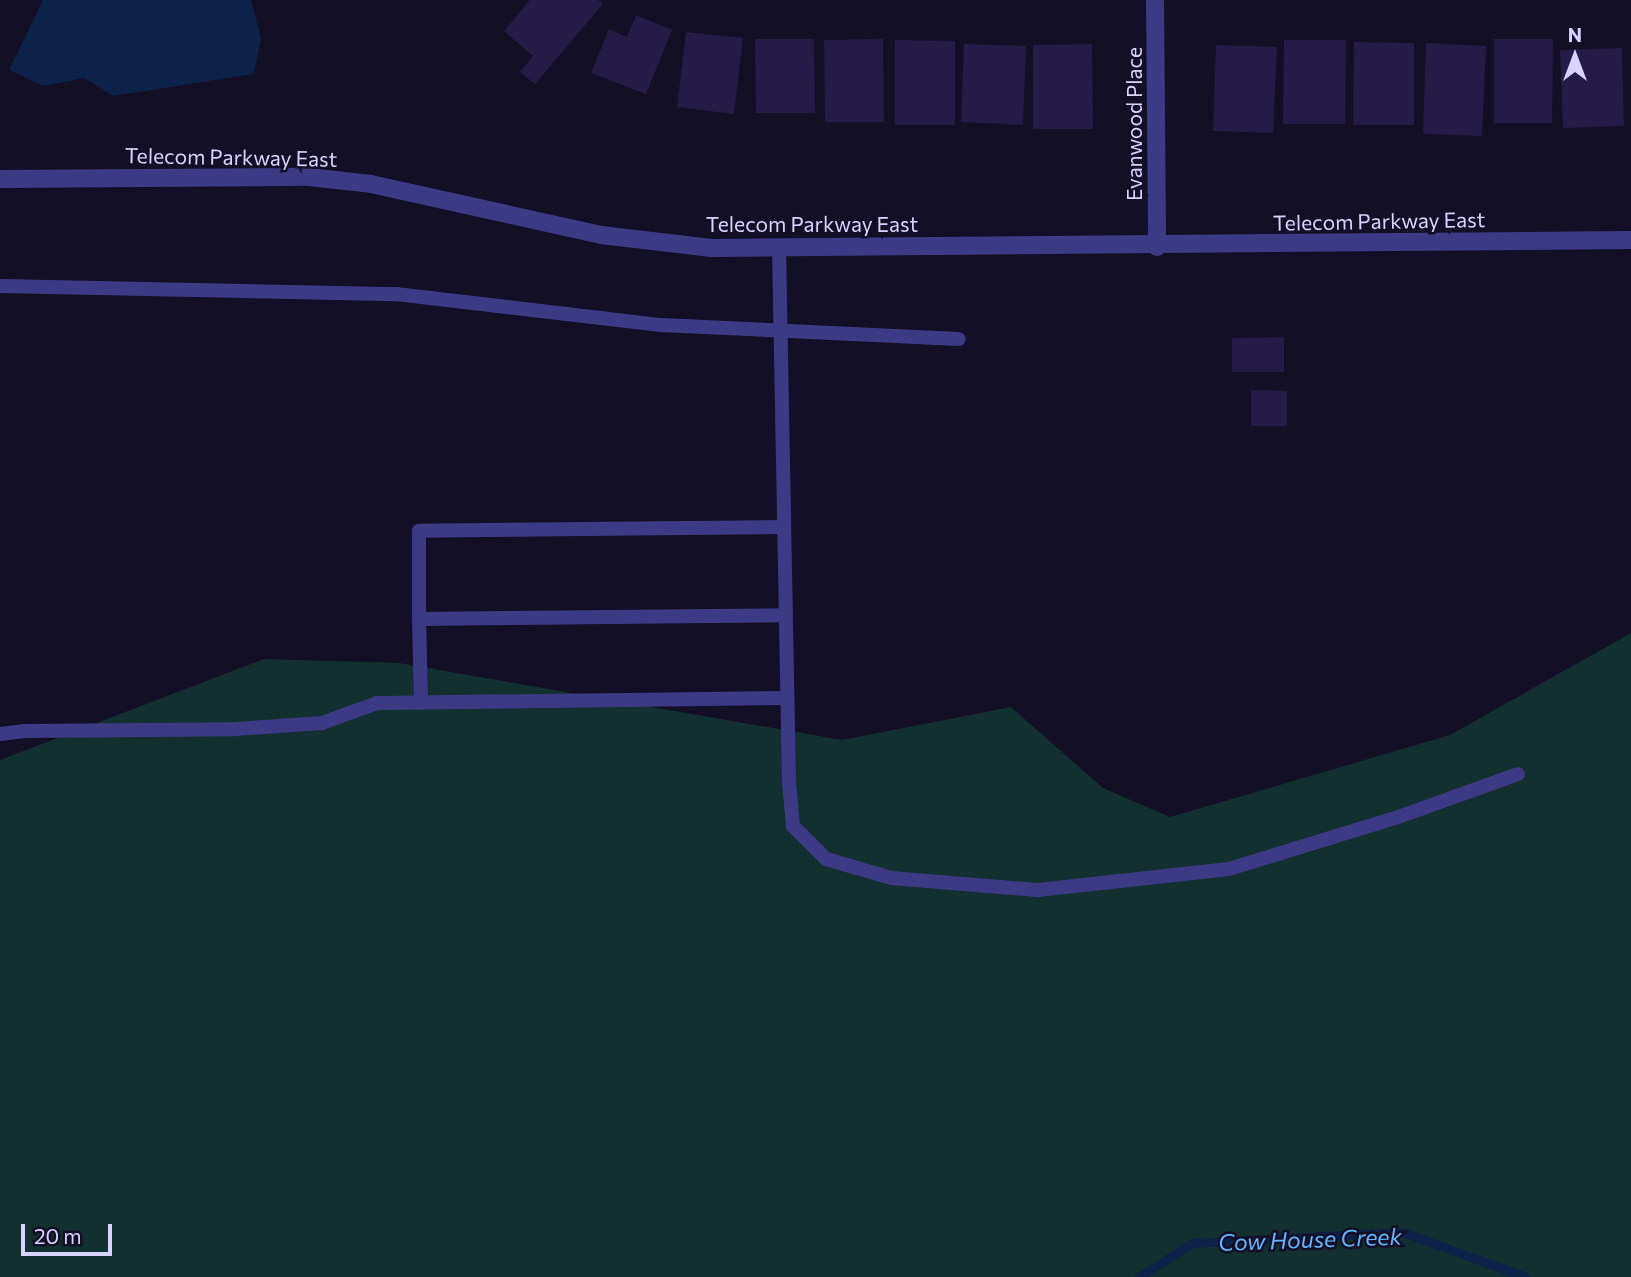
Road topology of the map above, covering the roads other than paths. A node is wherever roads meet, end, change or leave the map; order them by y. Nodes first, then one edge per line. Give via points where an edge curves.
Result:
1 (1156, 0) edge
2 (0, 179) edge
3 (1631, 240) edge
4 (1157, 247) junction
5 (779, 248) junction
6 (0, 286) edge
7 (780, 332) junction
8 (959, 339) dead end
9 (782, 527) junction
10 (785, 615) junction
11 (419, 619) junction
12 (786, 698) junction
13 (421, 703) junction
14 (0, 734) edge
15 (1518, 774) dead end

1 - 4 street, Evanwood Place
2 - 5 street, Telecom Parkway East via 309,177 371,184 601,235 711,248
3 - 4 street, Telecom Parkway East
4 - 5 street, Telecom Parkway East
5 - 7 lane
6 - 7 lane via 396,295 660,325
7 - 8 lane
7 - 9 lane
9 - 10 lane
9 - 11 lane via 419,531
10 - 11 lane
10 - 12 lane
11 - 13 lane
12 - 13 lane
12 - 15 lane via 793,826 826,859 891,877 1038,890 1229,869 1402,816
13 - 14 lane via 376,703 322,723

